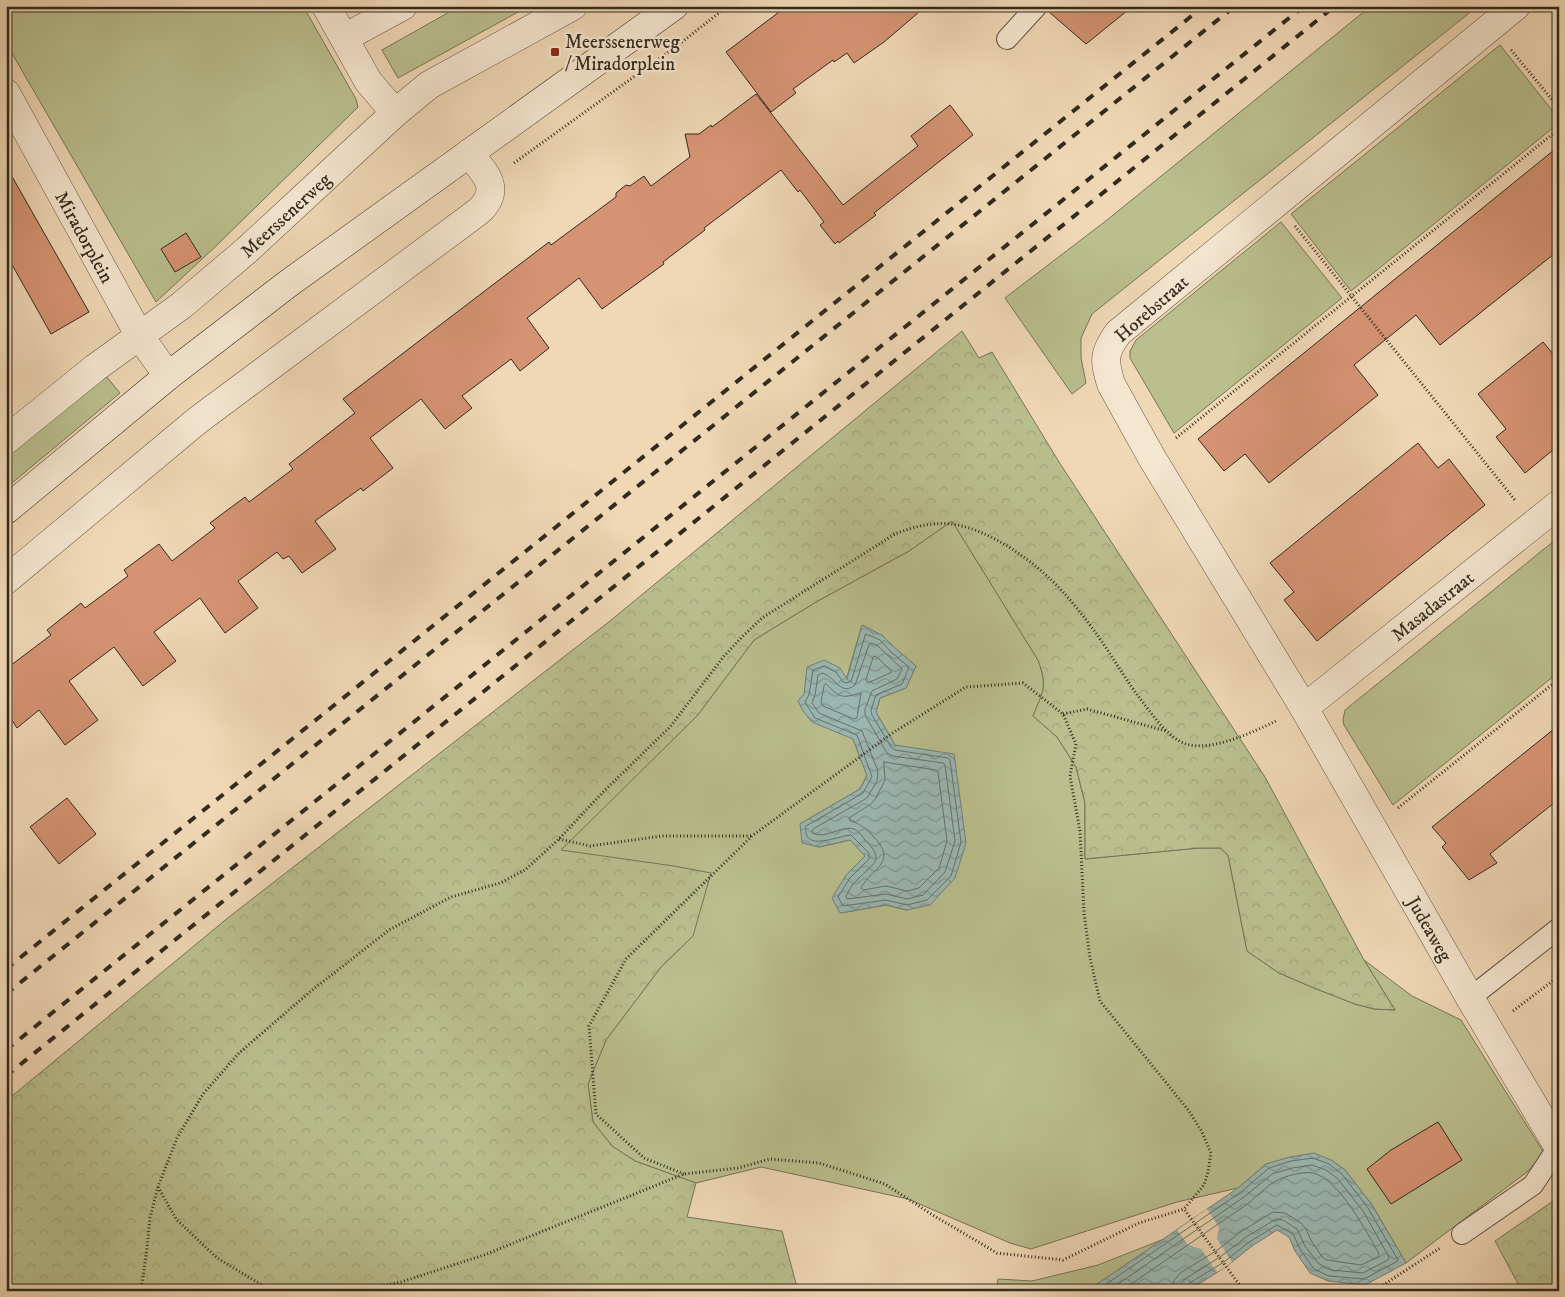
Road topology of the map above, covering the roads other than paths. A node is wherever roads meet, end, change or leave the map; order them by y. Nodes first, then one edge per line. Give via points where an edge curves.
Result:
1 (326, 6) edge
2 (403, 6) edge
3 (573, 6) edge
4 (674, 6) edge
5 (1037, 6) edge
6 (1516, 6) edge
7 (344, 38) junction
8 (1006, 40) dead end
9 (10, 109) edge
10 (395, 114) junction
11 (469, 153) junction
12 (140, 335) junction
13 (168, 376) junction
14 (6, 440) edge
15 (1559, 504) edge
16 (6, 510) edge
17 (6, 580) edge
18 (1304, 708) junction
19 (1559, 928) edge
20 (1470, 998) junction
21 (1559, 1147) edge
22 (1462, 1234) road end

1 - 7 street
2 - 7 street
3 - 10 street, Meerssenerweg via 441,78
4 - 11 street
5 - 8 lane
6 - 18 street, Horebstraat via 1118,333 1105,355 1111,384 1152,458
7 - 10 street via 368,81
9 - 12 street, Miradorplein
10 - 12 street, Meerssenerweg via 247,250 182,305
11 - 13 street via 289,283
11 - 17 street via 490,181 491,196 480,211 198,420
12 - 13 street, Miradorplein
12 - 14 street, Meerssenerweg
13 - 16 street
15 - 18 street, Masadastraat
18 - 20 street, Judeaweg
19 - 20 lane
20 - 21 street, Judeaweg
21 - 22 lane via 1533,1185

